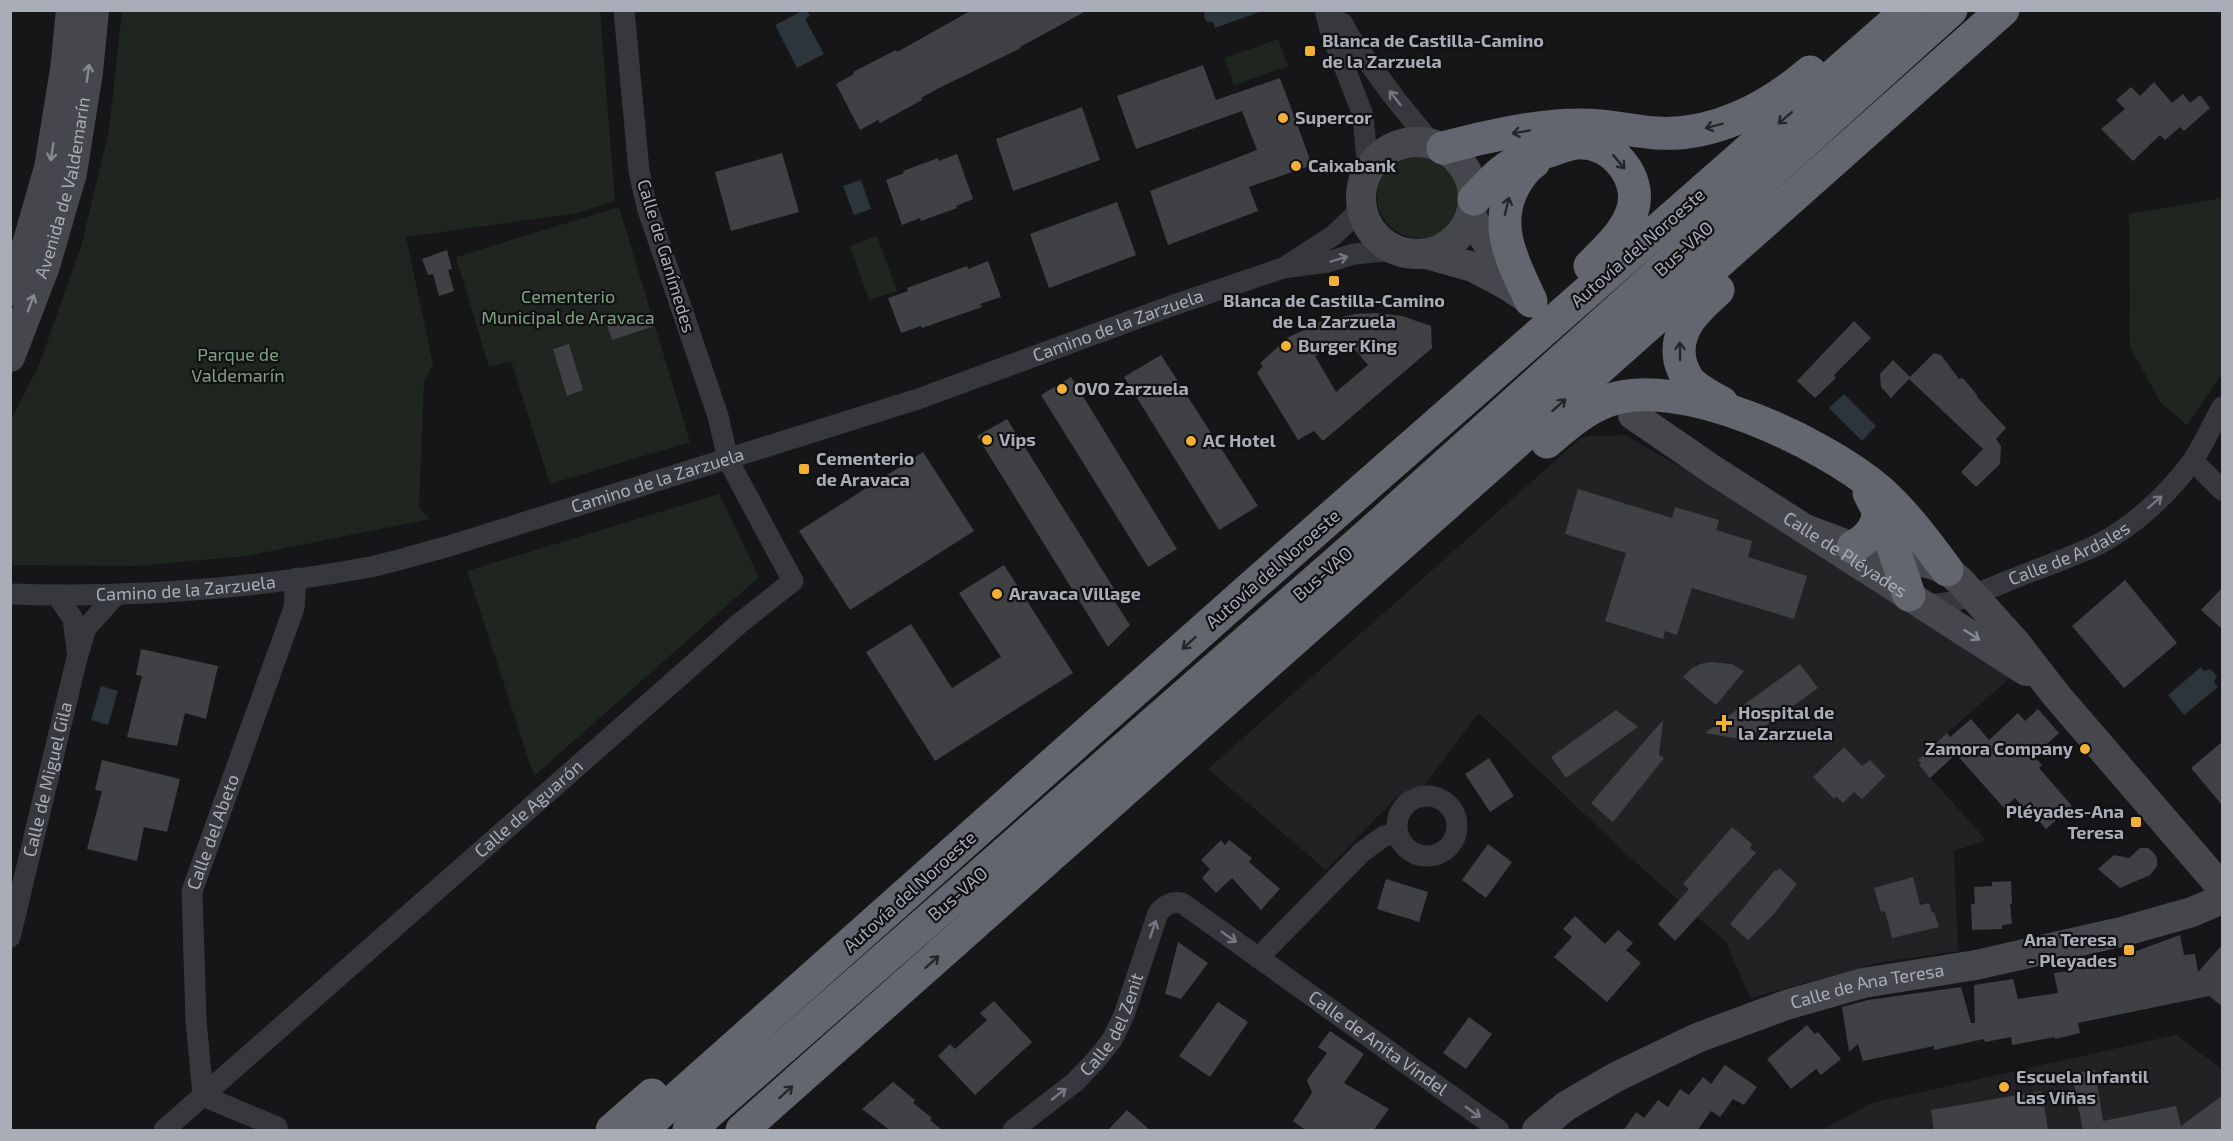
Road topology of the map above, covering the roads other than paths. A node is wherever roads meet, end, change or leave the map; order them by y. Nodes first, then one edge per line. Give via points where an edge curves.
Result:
1 (71, 10) edge
2 (94, 10) edge
3 (624, 10) edge
4 (1882, 10) edge
5 (1908, 10) edge
6 (1951, 10) edge
7 (2002, 10) edge
8 (2026, 10) edge
9 (1327, 13) edge
10 (1438, 146) junction
11 (1548, 152) junction
12 (1368, 172) junction
13 (1362, 208) junction
14 (1472, 208) junction
15 (1395, 250) junction
16 (1427, 254) junction
17 (1283, 268) junction
18 (10, 291) edge
19 (1530, 301) junction
20 (10, 357) edge
21 (2223, 407) edge
22 (1633, 416) dead end
23 (1747, 417) junction
24 (728, 460) junction
25 (2193, 461) junction
26 (1847, 466) junction
27 (2223, 490) edge
28 (1879, 510) junction
29 (1805, 530) junction
30 (1853, 547) junction
31 (1896, 557) junction
32 (296, 578) junction
33 (1958, 580) junction
34 (1248, 590) junction
35 (10, 594) edge
36 (57, 595) junction
37 (116, 596) junction
38 (1924, 601) junction
39 (77, 658) junction
40 (2056, 695) junction
41 (1026, 789) junction
42 (1398, 834) dead end
43 (1076, 835) junction
44 (2223, 888) edge
45 (2223, 899) edge
46 (1182, 903) joint
47 (10, 937) edge
48 (1258, 958) junction
49 (203, 1096) junction
50 (277, 1127) dead end
51 (164, 1131) edge
52 (612, 1131) edge
53 (640, 1131) edge
54 (689, 1131) edge
55 (742, 1131) edge
56 (1013, 1131) edge
57 (1499, 1131) edge
58 (1537, 1131) edge

1 -> 18 main road, Avenida de Valdemarín via 49,168
20 -> 2 main road, Avenida de Valdemarín via 45,266 72,173
3 - 24 street, Calle de Ganímedes via 645,198 718,416
4 -> 10 highway via 1806,76 1735,120 1672,133 1598,125 1556,127
5 -> 34 highway, Autovía del Noroeste
6 - 54 highway, Bus-VAO via 1361,541
43 -> 7 highway
23 -> 8 highway via 1700,390 1681,365 1680,337 1694,311
10 -> 9 street via 1393,96 1343,24
9 - 12 street via 1363,115
10 - 12 main road via 1402,144 1377,159
10 - 14 main road via 1462,164 1473,187
11 - 14 highway via 1513,164
19 -> 11 highway via 1508,251 1504,220 1510,193 1519,176
11 -> 34 highway via 1565,145 1589,143 1622,162 1635,200 1623,228 1584,272 1289,537
12 - 13 main road via 1361,195
13 - 15 main road via 1370,229
13 - 17 street, Camino de la Zarzuela via 1334,235
14 - 16 main road via 1464,230 1454,241
14 - 19 main road via 1492,251
15 - 16 main road
17 -> 15 street, Camino de la Zarzuela
16 - 19 main road via 1473,267
17 - 24 street, Camino de la Zarzuela via 927,396
21 - 25 street, Calle de Ardales
22 - 29 main road, Calle de Pléyades
23 - 26 highway
23 - 43 highway via 1687,399 1640,394 1606,401 1589,410 1316,641
24 - 32 street, Camino de la Zarzuela via 449,546 370,566
24 - 49 street, Calle de Aguarón via 793,580
25 - 27 street
33 -> 25 street, Calle de Ardales via 2084,550 2118,532 2162,496
26 - 28 highway
26 - 33 highway via 1881,492
28 - 30 highway via 1875,529
28 - 31 highway
29 - 30 main road
29 - 38 main road, Calle de Pléyades
30 - 31 main road
31 - 33 main road via 1931,564
31 - 38 highway
32 - 37 street, Camino de la Zarzuela
32 - 49 street, Calle del Abeto via 294,608 192,891
33 - 38 street, Calle de Ardales
33 - 40 main road, Calle de Pléyades via 2034,664
34 -> 41 highway, Autovía del Noroeste
35 - 36 street, Camino de la Zarzuela
36 - 37 street, Camino de la Zarzuela
36 - 39 street, Calle de Miguel Gila via 73,618
37 - 39 street, Calle de Miguel Gila via 86,627
38 -> 40 main road, Calle de Pléyades
39 - 47 street, Calle de Miguel Gila
40 - 44 main road, Calle de Pléyades
41 - 52 highway via 934,848
41 - 53 highway, Autovía del Noroeste
42 - 48 street via 1384,837 1362,852
55 -> 43 highway
45 - 58 main road, Calle de Ana Teresa via 2114,934 1976,966 1863,983 1786,1005 1697,1038 1616,1077 1566,1106
46 -> 48 street, Calle de Anita Vindel
56 -> 46 street, Calle del Zenit via 1075,1082 1112,1040 1158,913 1167,904
48 -> 57 street, Calle de Anita Vindel
49 - 50 street
49 - 51 street, Calle de Aguarón

